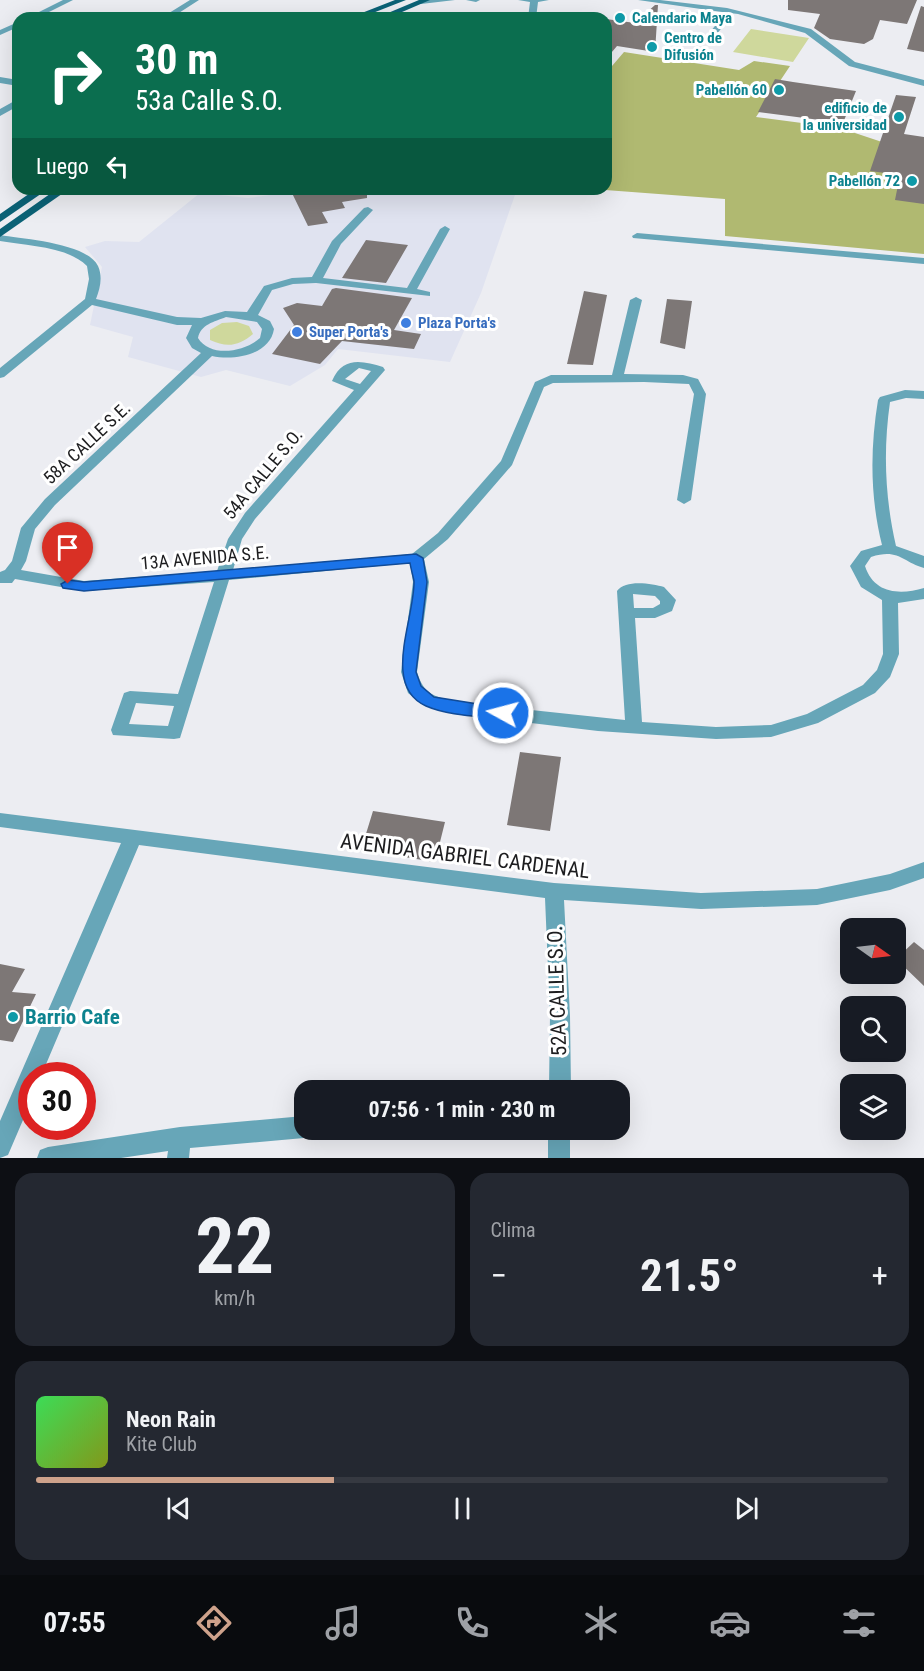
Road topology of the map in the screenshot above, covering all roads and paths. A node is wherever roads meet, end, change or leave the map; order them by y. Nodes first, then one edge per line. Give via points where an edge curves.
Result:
1 (69, 0) edge
2 (195, 0) edge
3 (402, 0) edge
4 (452, 0) edge
5 (522, 0) edge
6 (545, 0) edge
7 (642, 0) edge
8 (423, 1) edge
9 (534, 1) edge
10 (727, 10) junction
11 (44, 12) edge
12 (175, 12) edge
13 (369, 12) edge
14 (394, 12) edge
15 (710, 37) dead end
16 (924, 83) edge
17 (34, 195) edge
18 (56, 195) edge
19 (369, 210) dead end
20 (0, 219) edge
21 (445, 229) dead end
22 (0, 236) edge
23 (637, 236) dead end
24 (924, 261) edge
25 (316, 280) junction
26 (410, 292) junction
27 (426, 294) dead end
28 (636, 300) dead end
29 (90, 301) junction
30 (251, 316) junction
31 (202, 322) junction
32 (208, 353) junction
33 (0, 374) edge
34 (617, 378) junction
35 (362, 389) dead end
36 (924, 395) edge
37 (684, 500) dead end
38 (890, 549) junction
39 (416, 558) junction
40 (924, 563) edge
41 (6, 576) edge
42 (224, 576) junction
43 (0, 585) edge
44 (924, 593) edge
45 (890, 597) junction
46 (625, 613) dead end
47 (184, 700) dead end
48 (634, 726) junction
49 (0, 820) edge
50 (133, 837) junction
51 (924, 870) edge
52 (554, 891) junction
53 (560, 1080) edge
54 (294, 1129) edge
55 (559, 1140) edge
56 (0, 1147) edge
57 (179, 1148) edge
58 (48, 1158) edge
59 (559, 1158) edge

1 - 11 street
2 - 12 street
3 - 13 main road
4 - 8 street
5 - 9 street
6 - 9 street
7 - 10 street
8 - 14 main road
10 - 15 street
10 - 16 street via 810,32 852,64
17 - 20 main road
18 - 22 main road
19 - 25 street via 336,243
21 - 26 street
22 - 29 street via 77,254 91,263 95,274
23 - 24 street
25 - 26 street
25 - 30 street via 292,280 268,288
26 - 27 street
28 - 34 street
29 - 31 street via 177,321
29 - 33 street
30 - 31 street via 225,314
30 - 32 street via 267,325 269,332 259,346 235,354
31 - 32 street via 191,336 192,343
32 - 41 street, 58A CALLE S.E. via 50,502 28,528
34 - 37 street via 694,382 700,394
34 - 39 street via 551,379 539,385 507,462 443,536
35 - 42 street, 54A CALLE S.O. via 250,516 235,539
36 - 38 street via 905,394 884,400 879,428 882,519
38 - 40 street
38 - 45 street via 866,554 857,566 873,590
39 - 42 street, 13A AVENIDA S.E.
39 - 48 street via 421,582 409,672 414,689 429,701 468,709
41 - 42 street, 13A AVENIDA S.E. via 84,586
41 - 43 street
42 - 47 street, 54A CALLE S.O.
44 - 45 street via 917,597
45 - 48 street via 891,654 884,674 868,689 812,719 771,731 716,733
46 - 48 street
49 - 50 street, AVENIDA GABRIEL CARDENAL
50 - 52 street, AVENIDA GABRIEL CARDENAL
50 - 56 street
51 - 52 street, AVENIDA GABRIEL CARDENAL via 890,882 817,897 701,901
52 - 53 street, 52A CALLE S.O.
54 - 57 street
55 - 59 street
57 - 58 street

